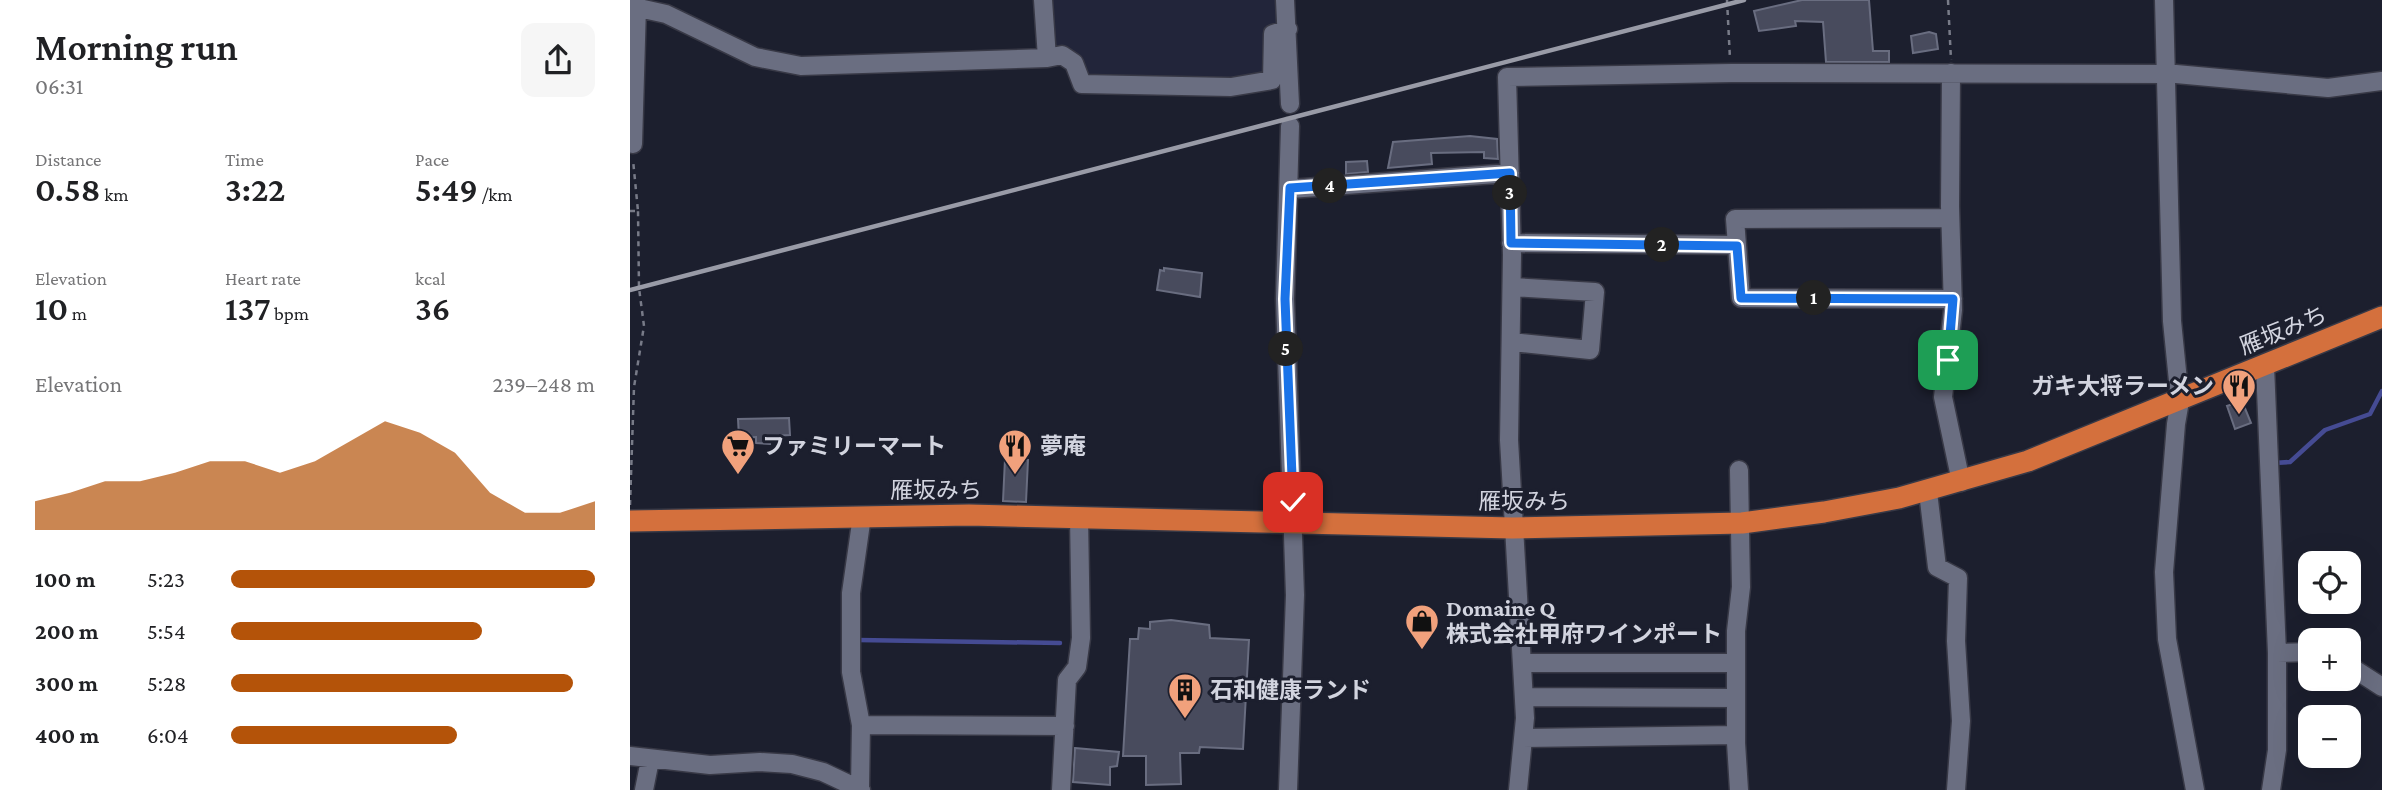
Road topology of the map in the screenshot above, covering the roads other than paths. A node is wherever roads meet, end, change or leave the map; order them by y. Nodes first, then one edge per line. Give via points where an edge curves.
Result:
1 (1043, 0) edge
2 (1285, 0) edge
3 (2164, 0) edge
4 (634, 6) edge
5 (667, 7) edge
6 (1288, 29) junction
7 (1047, 58) junction
8 (1951, 73) junction
9 (2165, 74) junction
10 (2382, 81) edge
11 (1290, 104) dead end
12 (1290, 126) dead end
13 (633, 144) road end
14 (1510, 173) junction
15 (1290, 188) junction
16 (1950, 218) junction
17 (1511, 243) junction
18 (1737, 246) junction
19 (1512, 287) junction
20 (1953, 299) junction
21 (2382, 317) edge
22 (1512, 342) junction
23 (2265, 366) junction
24 (2180, 401) junction
25 (1739, 470) dead end
26 (1961, 482) junction
27 (1928, 492) junction
28 (862, 516) junction
29 (1079, 517) junction
30 (630, 522) edge
31 (1742, 523) junction
32 (1293, 524) junction
33 (1512, 528) junction
34 (2298, 652) edge
35 (2277, 653) junction
36 (1523, 663) junction
37 (1736, 663) junction
38 (2361, 673) edge
39 (2382, 687) edge
40 (1524, 697) junction
41 (1736, 698) junction
42 (861, 725) junction
43 (1065, 726) junction
44 (1736, 736) junction
45 (1523, 738) junction
46 (630, 756) edge
47 (650, 760) junction
48 (860, 789) edge
49 (644, 790) edge
50 (1061, 790) edge
51 (1288, 790) edge
52 (1518, 790) edge
53 (1739, 790) edge
54 (1956, 790) edge
55 (2195, 790) edge
56 (2271, 790) edge

1 - 7 street
2 - 6 street
3 - 9 street
4 - 5 street
4 - 13 street
5 - 7 street via 755,57 801,66
6 - 7 street via 1273,34 1272,80 1231,87 1082,84 1074,62 1062,55
6 - 11 street
8 - 9 street
8 - 14 street via 1507,77
8 - 16 street
9 - 10 street via 2328,88
9 - 24 street via 2172,321
12 - 15 street
14 - 15 street
14 - 17 street
15 - 32 street via 1285,299
16 - 18 street via 1735,219
16 - 20 street
17 - 18 street
17 - 19 street
18 - 20 street via 1741,298
19 - 22 street
19 - 22 street via 1595,292 1590,350
20 - 26 street via 1943,397
21 - 23 highway, 雁坂みち
22 - 33 street
23 - 24 highway, 雁坂みち
23 - 35 street
24 - 26 highway, 雁坂みち via 2028,461
24 - 55 street via 2164,572 2167,639
25 - 31 street
26 - 27 highway, 雁坂みち
27 - 31 highway, 雁坂みち
27 - 54 street via 1937,566 1958,579 1961,721
28 - 29 highway, 雁坂みち
28 - 30 highway, 雁坂みち
28 - 42 street via 851,593 851,673
29 - 32 highway, 雁坂みち
29 - 43 street via 1081,638 1077,667 1067,680
31 - 33 highway, 雁坂みち
31 - 37 street
32 - 33 highway, 雁坂みち
32 - 51 street
33 - 36 street
34 - 35 street
35 - 56 street via 2277,750
36 - 37 street
36 - 40 street
37 - 41 street
38 - 39 street
40 - 41 street
40 - 45 street
41 - 44 street
42 - 43 street
42 - 48 street
43 - 50 street
44 - 45 street
44 - 53 street
45 - 52 street
46 - 47 street
47 - 48 street via 792,764
47 - 49 street

